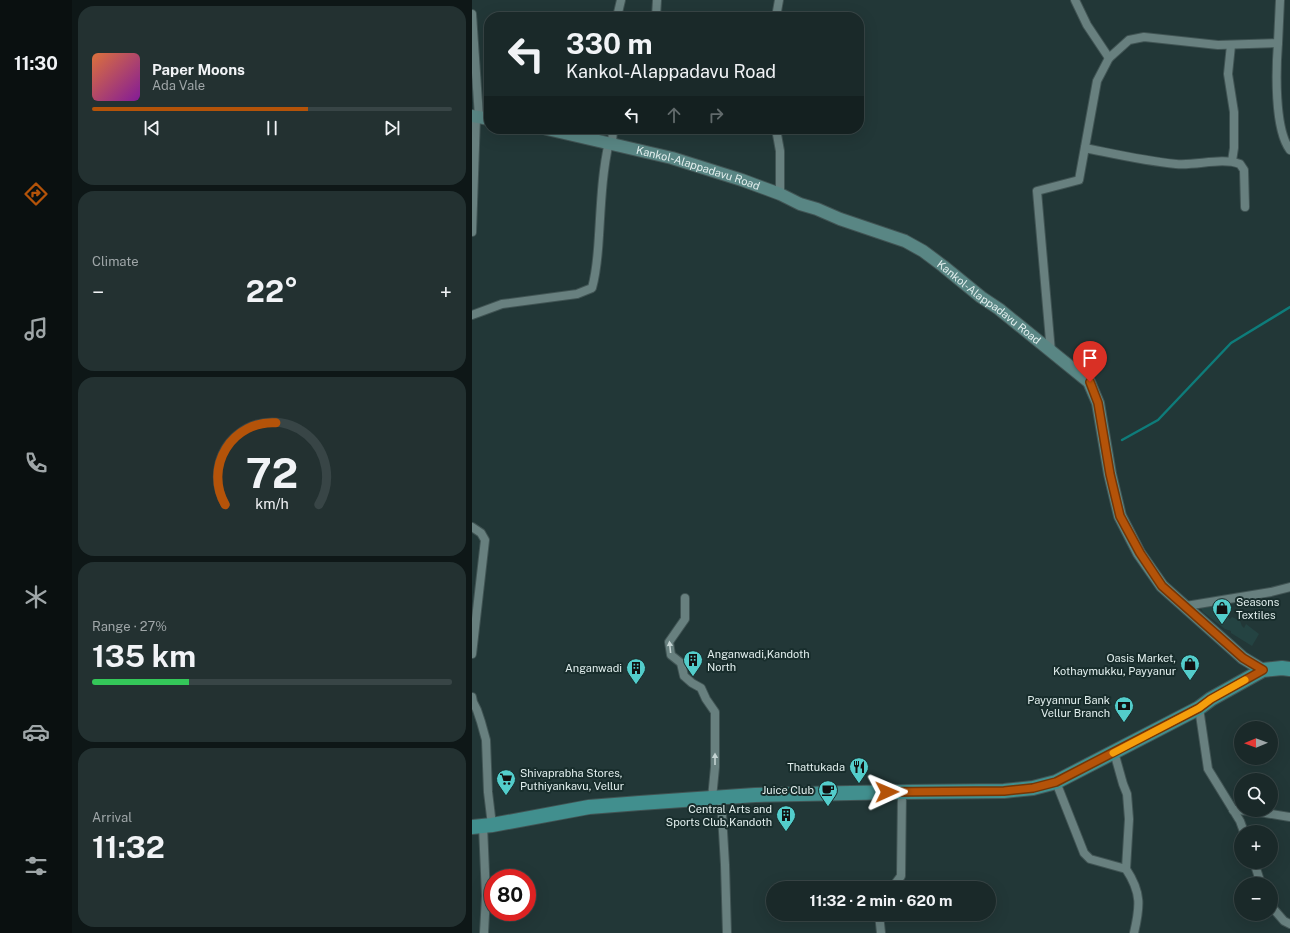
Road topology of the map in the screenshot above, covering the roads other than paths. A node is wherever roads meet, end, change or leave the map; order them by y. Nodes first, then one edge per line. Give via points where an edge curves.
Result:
1 (621, 0) edge
2 (657, 0) edge
3 (779, 0) edge
4 (1076, 0) edge
5 (1280, 0) edge
6 (618, 12) edge
7 (656, 12) edge
8 (777, 12) edge
9 (472, 14) edge
10 (1278, 43) junction
11 (1231, 45) junction
12 (1109, 58) junction
13 (479, 117) edge
14 (570, 134) edge
15 (612, 134) edge
16 (777, 134) edge
17 (610, 143) junction
18 (1085, 148) junction
19 (1290, 150) edge
20 (1232, 161) junction
21 (780, 194) junction
22 (1245, 207) dead end
23 (472, 232) edge
24 (472, 315) edge
25 (1051, 352) junction
26 (472, 527) edge
27 (1290, 587) edge
28 (476, 593) edge
29 (686, 598) dead end
30 (1186, 606) junction
31 (472, 654) edge
32 (1290, 669) edge
33 (1263, 670) junction
34 (472, 697) edge
35 (1199, 708) junction
36 (1114, 752) junction
37 (1056, 782) junction
38 (902, 792) junction
39 (717, 798) junction
40 (1233, 810) junction
41 (1290, 817) edge
42 (1241, 825) edge
43 (482, 826) edge
44 (1126, 869) junction
45 (898, 881) edge
46 (1278, 914) edge
47 (880, 921) edge
48 (1290, 924) edge
49 (484, 933) edge
50 (727, 933) edge
51 (880, 933) edge
52 (1134, 933) edge

1 - 6 street
2 - 7 street
3 - 8 street
4 - 12 street via 1087,25
5 - 10 street
9 - 13 street
10 - 11 street
10 - 19 street via 1277,86 1280,122
11 - 12 street via 1144,37 1129,40
11 - 20 street via 1228,74 1234,112
12 - 18 street via 1097,81
13 - 23 street
14 - 17 main road, Kankol-Alappadavu Road
15 - 17 street
16 - 21 street via 780,151
17 - 21 main road, Kankol-Alappadavu Road via 672,158
17 - 24 street via 605,156 597,272 592,288 577,294 502,304
18 - 20 street via 1178,164
18 - 25 street via 1079,180 1037,191
20 - 22 street via 1240,164 1244,170
21 - 25 main road, Kankol-Alappadavu Road via 800,204 905,241 923,251
25 - 30 main road, Kankol-Alappadavu Road via 1090,382 1098,403 1120,516 1162,586
26 - 28 street via 485,540
27 - 30 street
28 - 31 street
39 -> 29 street via 715,712 701,688 684,676 680,663 671,655 669,642 685,619
30 - 33 main road, Kankol-Alappadavu Road via 1243,658
32 - 33 highway
33 - 35 highway
34 - 43 street via 486,740 488,792
35 - 36 highway
35 - 40 street via 1208,769
36 - 37 highway
36 - 44 street via 1128,794
37 - 38 highway via 1004,791
37 - 44 street via 1084,853 1090,859
38 - 39 highway
38 - 45 street via 902,876
39 - 43 highway via 588,807
39 - 50 street via 725,865
40 - 41 street
40 - 42 street
43 - 49 street via 486,896
44 - 52 street via 1138,891 1139,910
46 - 48 street
47 - 51 street

